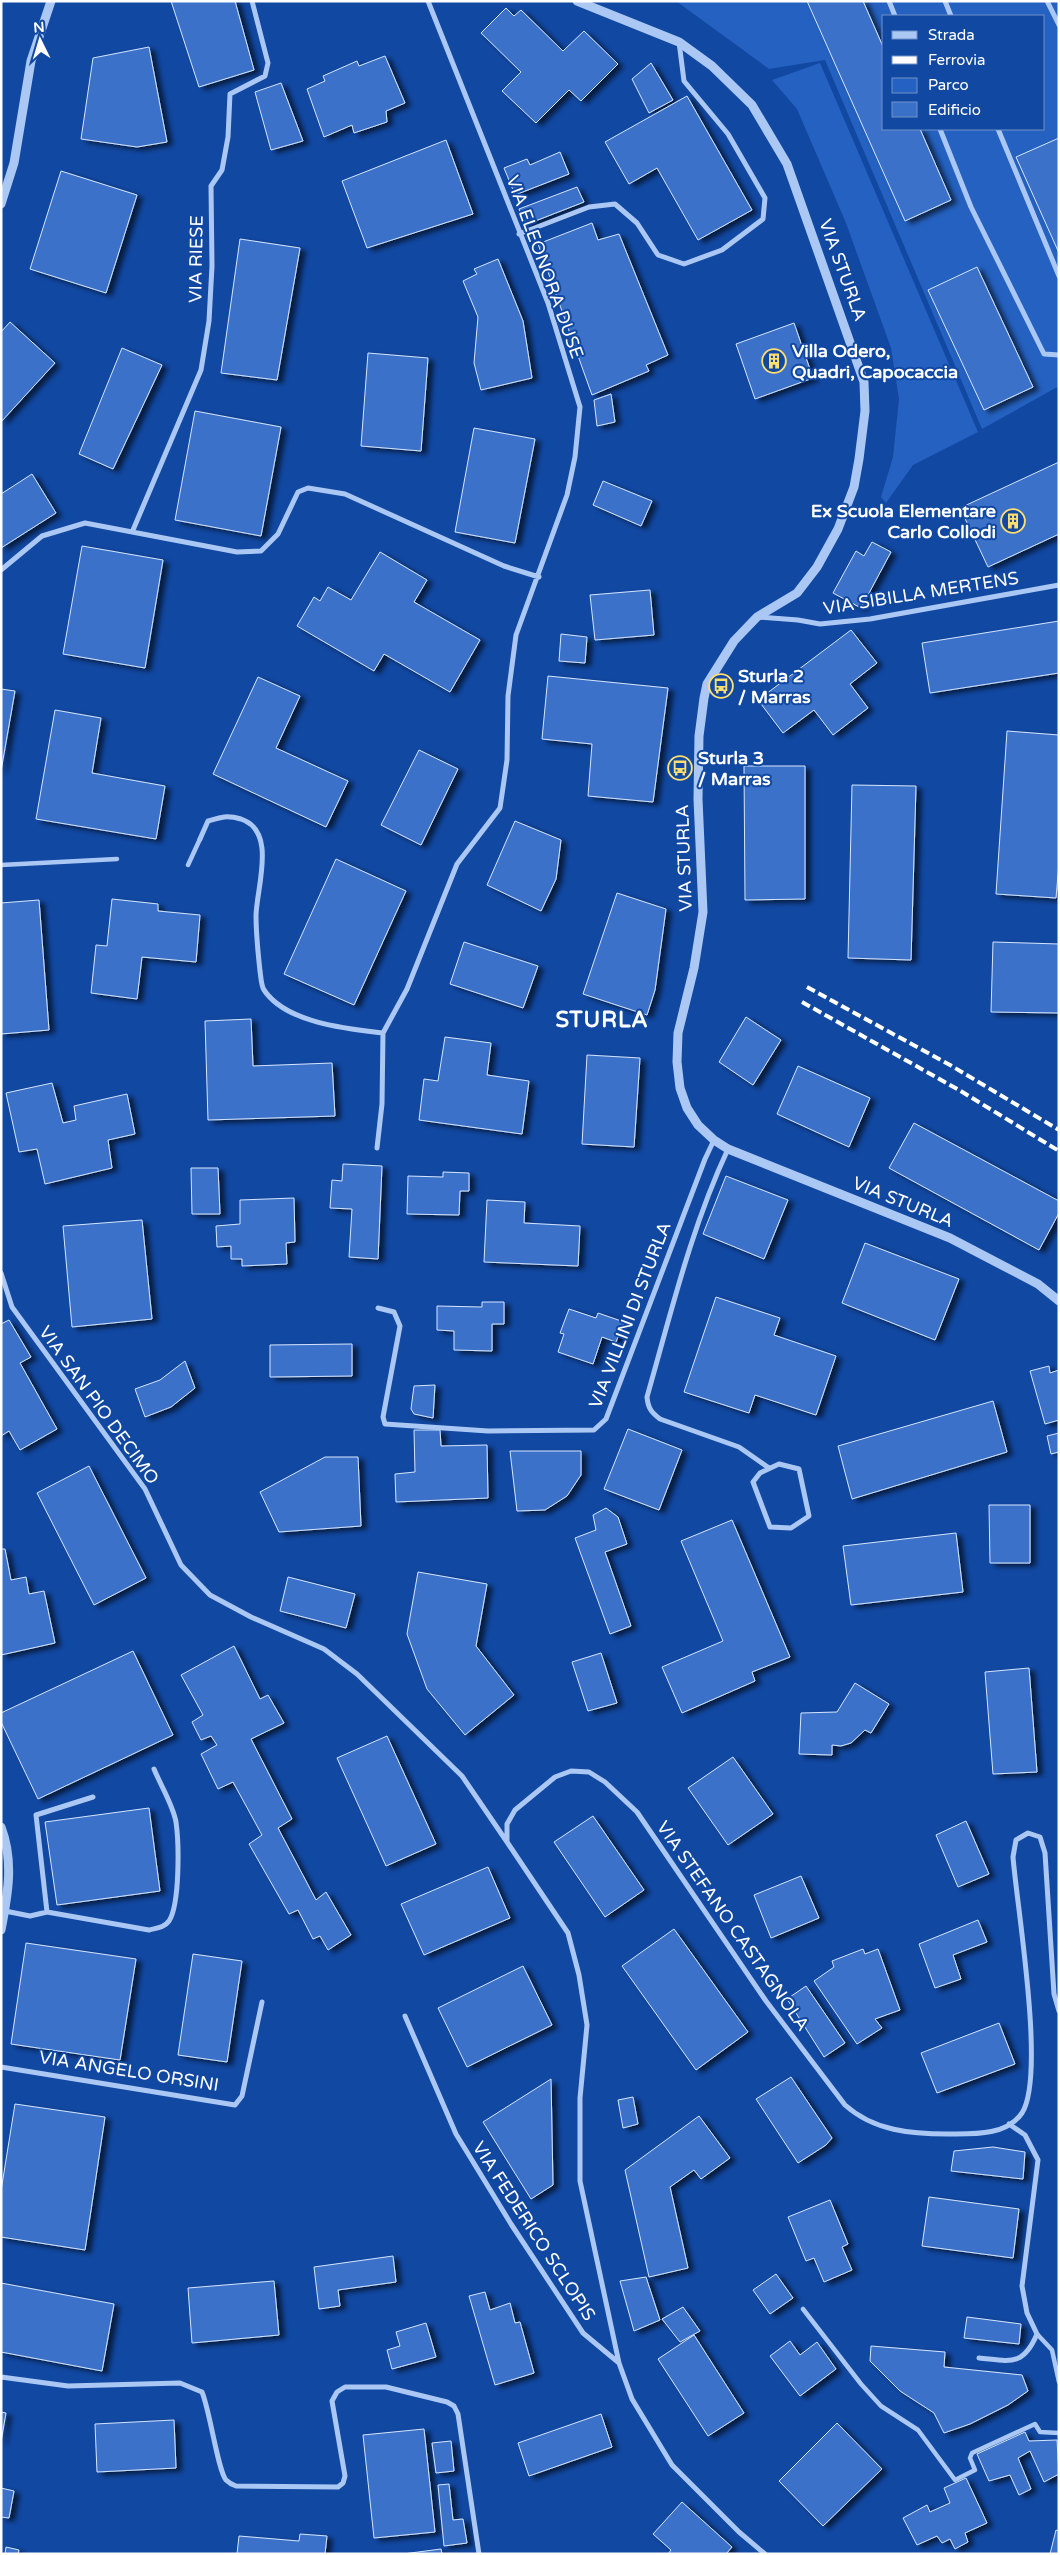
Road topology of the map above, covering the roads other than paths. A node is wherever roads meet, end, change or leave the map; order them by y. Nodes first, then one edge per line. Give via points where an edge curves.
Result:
1 (51, 1) edge
2 (252, 1) edge
3 (428, 1) edge
4 (577, 1) edge
5 (889, 1) edge
6 (945, 1) edge
7 (1047, 1) edge
8 (895, 15) edge
9 (951, 15) edge
10 (1059, 25) edge
11 (679, 42) junction
12 (940, 130) edge
13 (998, 130) edge
14 (1, 204) edge
15 (519, 234) junction
16 (1059, 276) edge
17 (1059, 355) edge
18 (133, 530) junction
19 (1, 570) edge
20 (539, 577) junction
21 (1059, 585) edge
22 (757, 617) junction
23 (200, 839) joint
24 (117, 860) dead end
25 (1, 865) edge
26 (188, 865) dead end
27 (383, 1033) junction
28 (714, 1140) junction
29 (377, 1148) dead end
30 (728, 1149) junction
31 (1, 1273) edge
32 (1059, 1301) edge
33 (378, 1308) dead end
34 (769, 1468) junction
35 (154, 1769) dead end
36 (93, 1797) dead end
37 (1, 1827) edge
38 (507, 1842) junction
39 (5, 1912) junction
40 (47, 1912) junction
41 (1, 1930) edge
42 (262, 2002) dead end
43 (1059, 2011) edge
44 (405, 2016) dead end
45 (1, 2067) edge
46 (1009, 2124) junction
47 (803, 2309) dead end
48 (1037, 2334) junction
49 (979, 2358) dead end
50 (619, 2363) junction
51 (1, 2377) edge
52 (1059, 2382) edge
53 (1059, 2432) edge
54 (479, 2554) edge
55 (765, 2554) edge

1 - 14 street via 31,61 14,163
2 - 18 street, VIA RIESE via 268,63 265,76 230,94 228,137 222,170 211,186 212,266 209,321 201,370
3 - 15 street, VIA ELEONORA DUSE
4 - 11 street, VIA STURLA
5 - 8 street
6 - 9 street
7 - 10 street
11 - 15 street via 684,81 728,134 766,198 763,219 722,250 684,264 658,254 637,223 615,204 589,207
11 - 22 street, VIA STURLA via 712,66 752,105 787,164 864,382 865,412 854,487 838,528 817,567 797,593
12 - 17 street via 971,207 1044,354
13 - 16 street
15 - 20 street, VIA ELEONORA DUSE via 548,304 580,407 567,495
18 - 19 street via 85,523 42,536
18 - 20 street via 237,552 262,551 278,534 298,492 308,488 345,494 504,566
20 - 27 street, VIA ELEONORA DUSE via 516,635 508,696 507,760 500,808 457,864 407,989
21 - 22 street, VIA SIBILLA MERTENS via 870,619 820,624
22 - 28 street, VIA STURLA via 734,641 707,684 700,736 698,799 703,912 678,1034 676,1062 687,1108 698,1125
23 - 26 street
23 - 27 street via 208,821 227,815 251,822 259,833 262,851 256,915 263,989 277,1003 303,1017 345,1028
24 - 25 street
27 - 29 street, VIA ELEONORA DUSE via 382,1104
28 - 30 street, VIA STURLA
28 - 33 street, VIA VILLINI DI STURLA via 606,1419 594,1430 488,1431 385,1424 400,1326 394,1312
30 - 32 street, VIA STURLA via 950,1238 1038,1284
30 - 34 street via 686,1257 648,1406 660,1419 739,1447
31 - 38 street, VIA SAN PIO DECIMO via 12,1308 145,1489 182,1565 210,1595 251,1618 324,1649 357,1674 462,1776
34 - 34 street via 753,1482 770,1527 791,1528 809,1516 799,1469 779,1464
35 - 40 street via 176,1821 179,1864 168,1922 161,1928 149,1930
36 - 40 street via 36,1816
37 - 39 street via 8,1847 9,1881
38 - 46 street, VIA STEFANO CASTAGNOLA via 507,1824 529,1796 555,1776 571,1770 589,1772 605,1782 637,1812 766,2001 845,2105 857,2116 884,2128 940,2134 981,2135
38 - 50 street via 568,1933 580,1975 587,2025 580,2098 580,2181
39 - 40 street via 30,1916
39 - 41 street
42 - 45 street, VIA ANGELO ORSINI via 242,2096 235,2105
43 - 46 street, VIA STEFANO CASTAGNOLA via 1054,1994 1045,1853 1040,1837 1028,1833 1016,1840 1013,1857 1032,2043 1031,2082 1022,2113
44 - 50 street, VIA FEDERICO SCLOPIS via 456,2134 511,2224 582,2333
46 - 48 street via 1025,2135 1038,2160 1022,2286 1027,2312
47 - 53 street via 861,2384 881,2406 918,2430 955,2480 975,2470 970,2458 972,2453 1017,2432 1035,2424 1040,2432
48 - 49 street via 1024,2357 1012,2362
48 - 52 street via 1052,2350
50 - 55 street via 632,2399 672,2465
51 - 54 street via 68,2386 180,2382 202,2392 209,2408 221,2469 225,2480 236,2486 338,2487 343,2483 345,2476 332,2401 345,2387 386,2387 447,2402 458,2414

